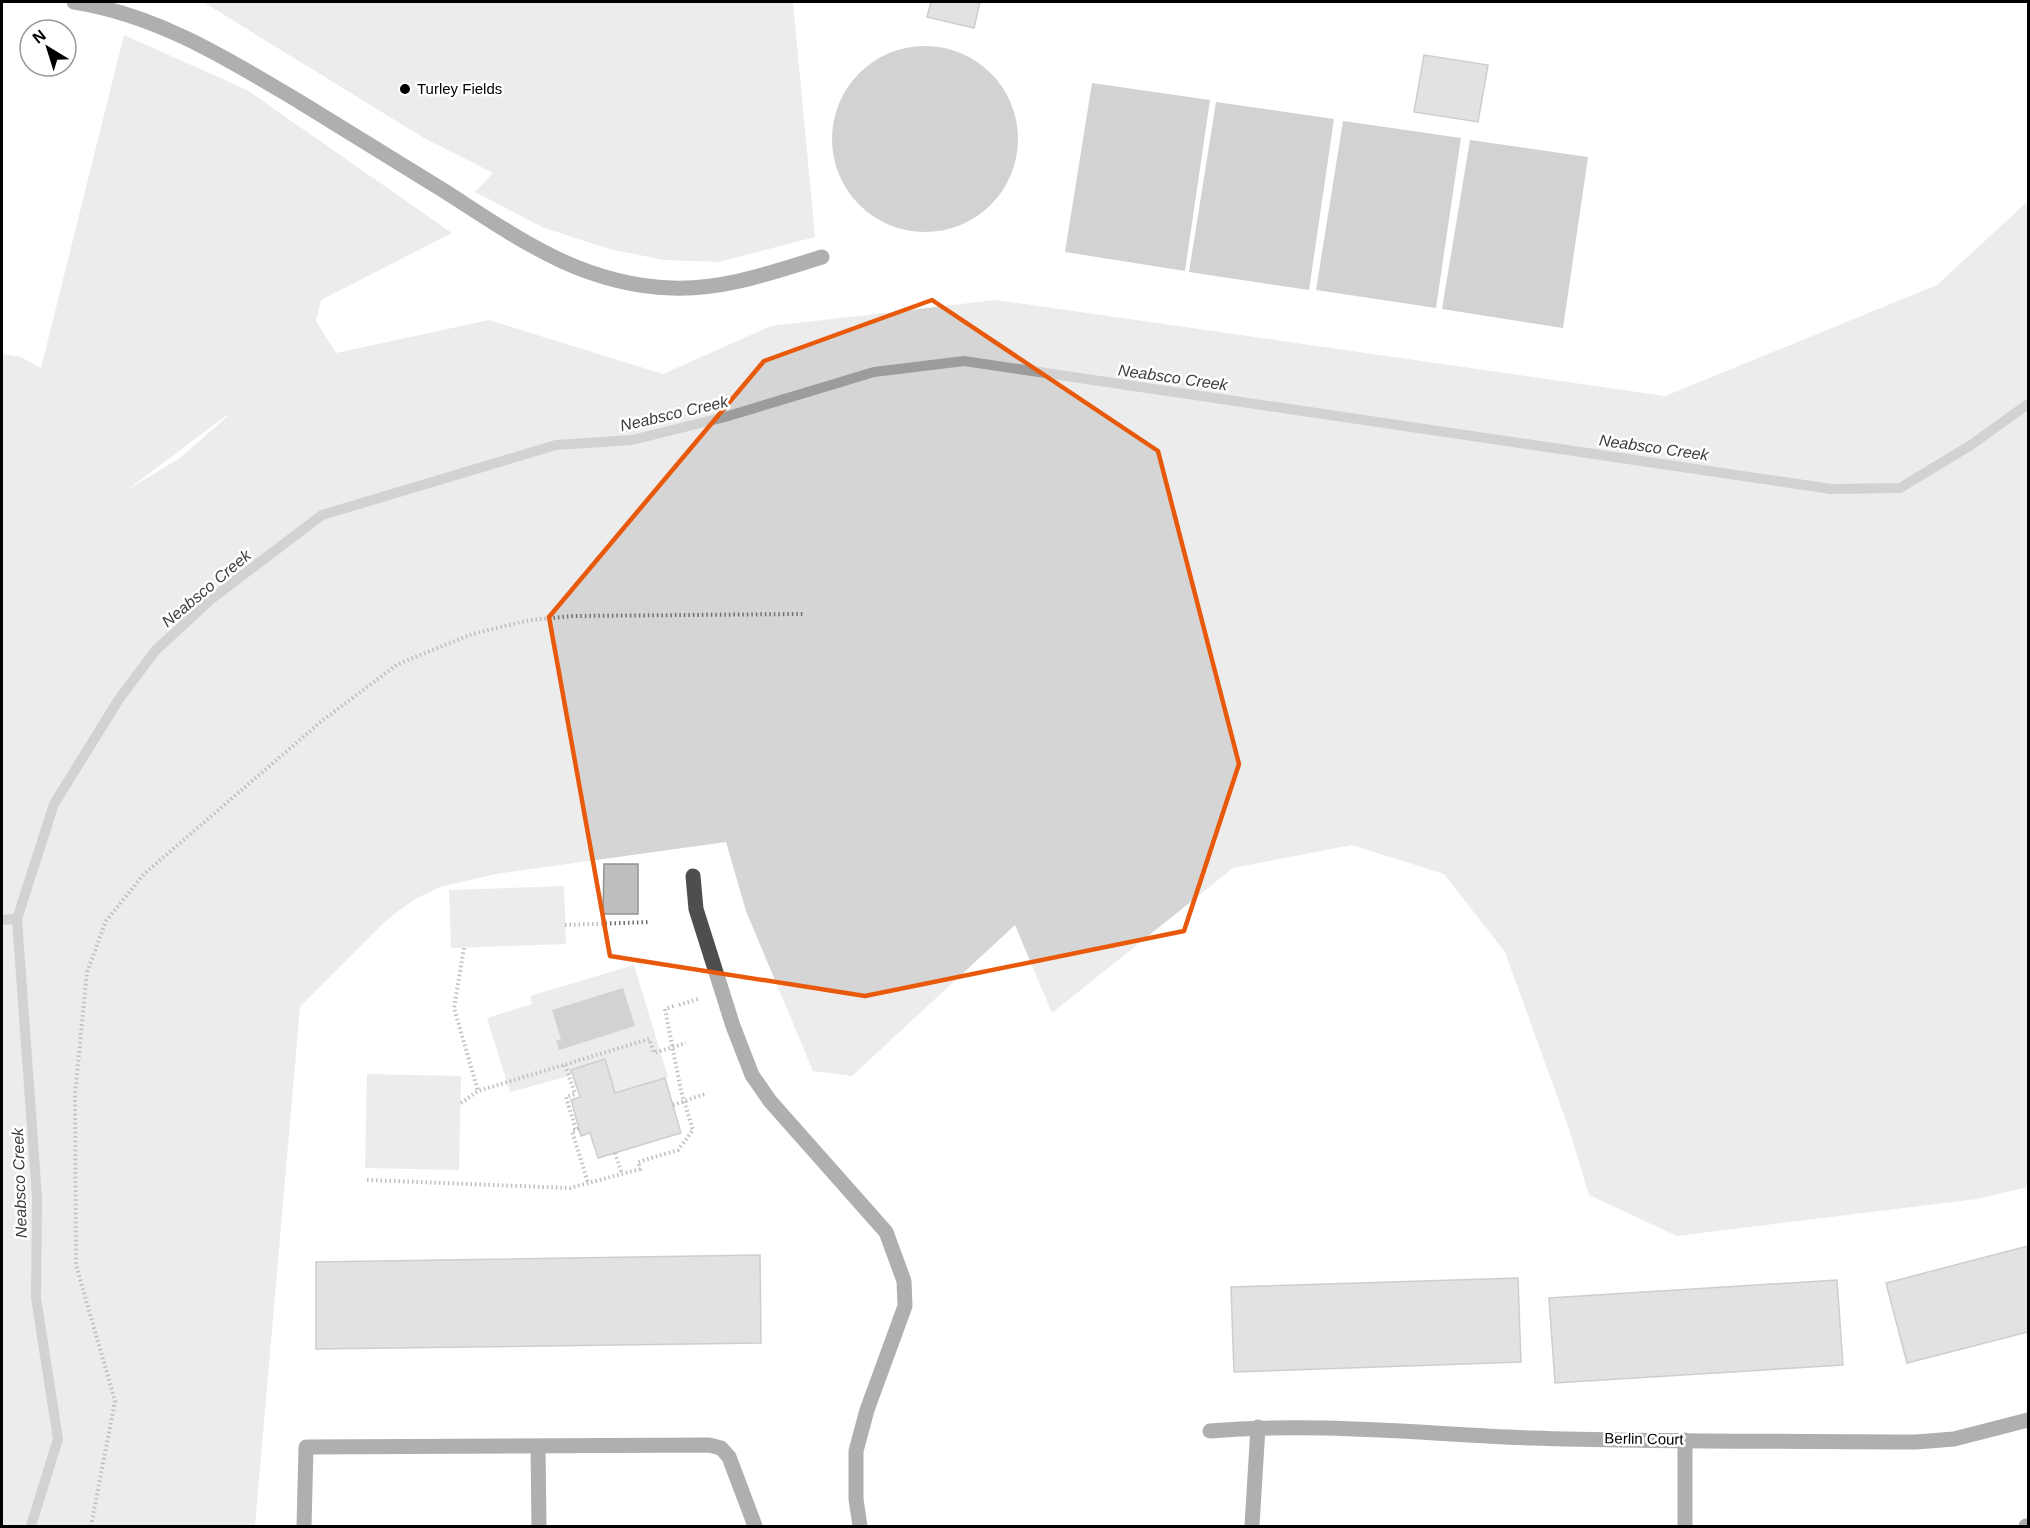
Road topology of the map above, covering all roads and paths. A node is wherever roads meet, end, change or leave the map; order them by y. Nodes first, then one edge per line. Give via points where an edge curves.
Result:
1 (74, 2) edge
2 (822, 257) dead end
3 (803, 614) dead end
4 (693, 876) dead end
5 (650, 921) dead end
6 (565, 925) dead end
7 (464, 948) dead end
8 (674, 1006) dead end
9 (686, 1043) dead end
10 (672, 1047) junction
11 (565, 1065) junction
12 (478, 1091) junction
13 (705, 1094) dead end
14 (684, 1101) junction
15 (460, 1103) dead end
16 (673, 1105) dead end
17 (615, 1153) dead end
18 (622, 1174) junction
19 (367, 1180) dead end
20 (588, 1183) junction
21 (2028, 1420) edge
22 (1258, 1427) junction
23 (1209, 1431) dead end
24 (1685, 1440) junction
25 (538, 1447) junction
26 (91, 1527) edge
27 (304, 1527) edge
28 (539, 1527) edge
29 (754, 1527) edge
30 (860, 1527) edge
31 (1252, 1527) edge
32 (1685, 1527) edge

1 - 2 street via 152,23 215,51 542,253 586,272 653,287 702,287 751,279
3 - 26 path via 573,616 530,620 472,634 398,664 323,720 144,874 106,921 87,972 75,1095 76,1265 115,1401
4 - 30 street via 696,909 752,1075 770,1101 878,1222 893,1247 904,1281 905,1306 856,1450
5 - 6 path
7 - 12 path via 454,1008
8 - 10 path via 665,1009
9 - 10 path
10 - 11 path via 654,1053 649,1039
10 - 14 path
11 - 12 path
11 - 20 path via 575,1094 566,1097 578,1130 572,1131
12 - 15 path
13 - 14 path
14 - 16 path
14 - 18 path via 693,1130 678,1150 638,1162 640,1169
17 - 18 path
18 - 20 path
19 - 20 path via 570,1188
21 - 24 street, Berlin Court via 1954,1439 1917,1442
22 - 23 street, Berlin Court
22 - 24 street, Berlin Court
22 - 31 street
24 - 32 street
25 - 27 street via 306,1448
25 - 28 street
25 - 29 street via 721,1448 735,1469

